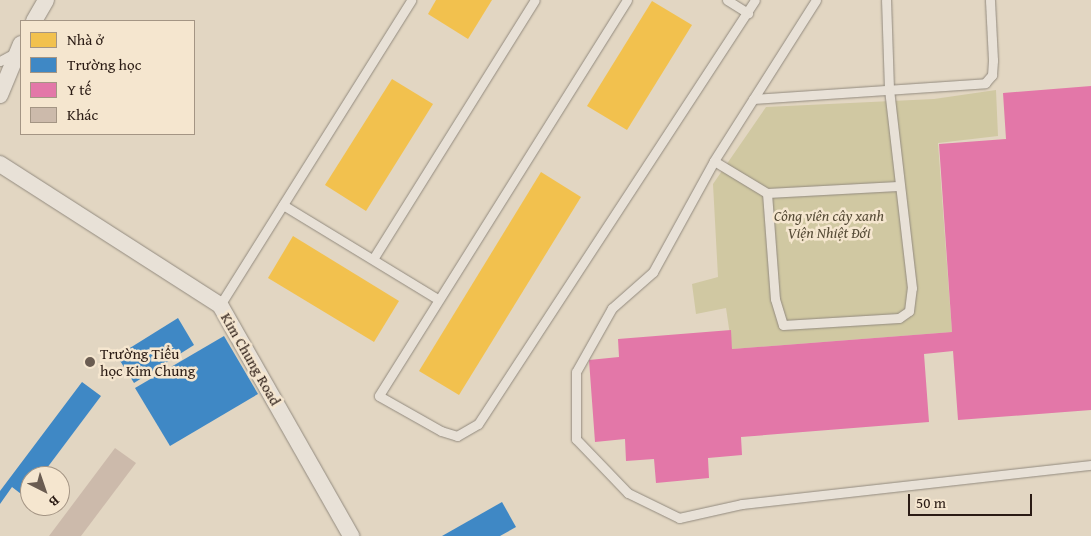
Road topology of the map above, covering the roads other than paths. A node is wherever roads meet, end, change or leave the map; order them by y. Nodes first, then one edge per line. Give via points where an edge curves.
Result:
1 (46, 0) edge
2 (411, 0) edge
3 (535, 0) edge
4 (627, 0) edge
5 (727, 0) edge
6 (755, 0) edge
7 (816, 0) edge
8 (886, 0) edge
9 (990, 0) edge
10 (748, 13) junction
11 (35, 20) edge
12 (19, 48) edge
13 (0, 61) edge
14 (889, 89) junction
15 (0, 95) edge
16 (753, 100) junction
17 (714, 161) junction
18 (0, 164) edge
19 (898, 186) junction
20 (767, 193) junction
21 (283, 205) junction
22 (373, 259) junction
23 (436, 298) junction
24 (220, 305) junction
25 (1091, 465) edge
26 (351, 536) edge

1 - 11 street
2 - 21 lane
3 - 22 lane
4 - 23 lane
5 - 10 lane
6 - 10 lane
7 - 16 lane
8 - 14 lane
9 - 14 lane via 993,60 988,82
10 - 23 lane via 478,424 456,436 379,396
12 - 13 lane
12 - 15 street
14 - 16 lane
14 - 19 lane
16 - 17 lane
17 - 20 lane
17 - 25 lane via 653,272 612,308 576,372 576,439 628,494 679,518 742,504
18 - 24 street, Kim Chung Road
19 - 20 lane
19 - 20 lane via 912,288 909,312 899,318 788,326 778,319 776,311
21 - 22 lane
21 - 24 lane
22 - 23 lane
24 - 26 street, Kim Chung Road

